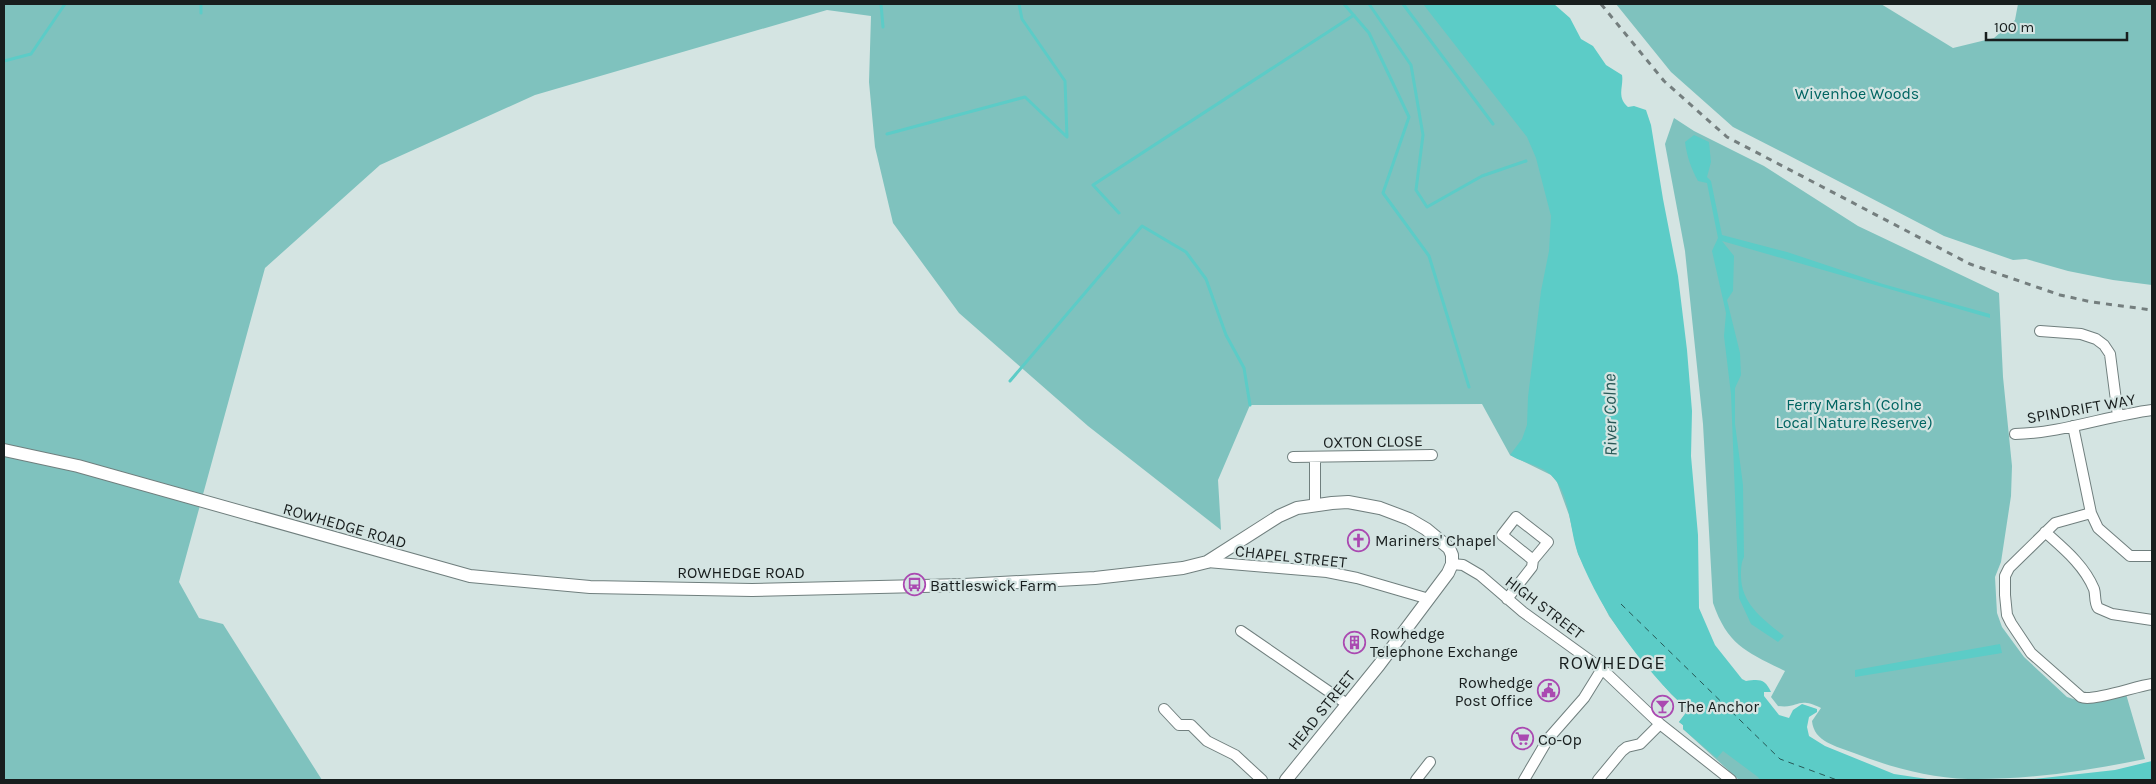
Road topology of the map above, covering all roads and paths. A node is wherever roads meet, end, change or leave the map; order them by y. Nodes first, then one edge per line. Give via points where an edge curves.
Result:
1 (2040, 332) dead end
2 (2152, 410) edge
3 (2118, 416) junction
4 (2074, 426) junction
5 (2015, 434) dead end
6 (4, 450) edge
7 (1432, 455) dead end
8 (1293, 457) dead end
9 (1315, 457) junction
10 (1316, 505) junction
11 (2091, 513) junction
12 (2045, 532) junction
13 (2152, 556) edge
14 (1533, 560) junction
15 (1207, 562) junction
16 (1452, 564) junction
17 (1429, 599) junction
18 (1507, 599) junction
19 (2151, 623) edge
20 (1241, 631) dead end
21 (1602, 669) junction
22 (2152, 684) edge
23 (1347, 704) junction
24 (1164, 709) dead end
25 (1660, 724) junction
26 (1430, 762) dead end
27 (1262, 780) edge
28 (1286, 780) edge
29 (1416, 780) edge
30 (1524, 780) edge
31 (1598, 780) edge
32 (1731, 780) edge

1 - 3 street via 2081,334 2104,345 2110,354
2 - 3 street, SPINDRIFT WAY
3 - 4 street, SPINDRIFT WAY
4 - 5 street, SPINDRIFT WAY
4 - 11 street
6 - 15 street, ROWHEDGE ROAD via 78,466 461,574 498,579 590,587 752,590 964,585 1095,578 1184,568
7 - 9 street, OXTON CLOSE
8 - 9 street, OXTON CLOSE
9 - 10 street, OXTON CLOSE
10 - 15 street, ROWHEDGE ROAD via 1297,508 1279,516
10 - 16 street, ROWHEDGE ROAD via 1364,504 1409,519 1449,548
11 - 12 street via 2060,521
11 - 13 street via 2098,528 2122,551 2130,556
12 - 19 street via 2080,563 2095,591 2098,608
12 - 22 street via 2005,576 2007,615 2031,653 2085,698
14 - 14 street via 1502,534 1516,517 1548,542
14 - 18 street via 1532,567
15 - 17 street, CHAPEL STREET via 1327,572
16 - 17 street, HEAD STREET
16 - 18 street, HIGH STREET via 1469,567
17 - 23 street, HEAD STREET
18 - 21 street, HIGH STREET
20 - 23 street
21 - 25 street, HIGH STREET
21 - 30 street via 1584,698 1548,739
23 - 28 street, HEAD STREET
24 - 27 street via 1179,725 1191,725 1207,741 1234,755
25 - 31 street via 1640,744 1622,751
25 - 32 street, HIGH STREET
26 - 29 street

